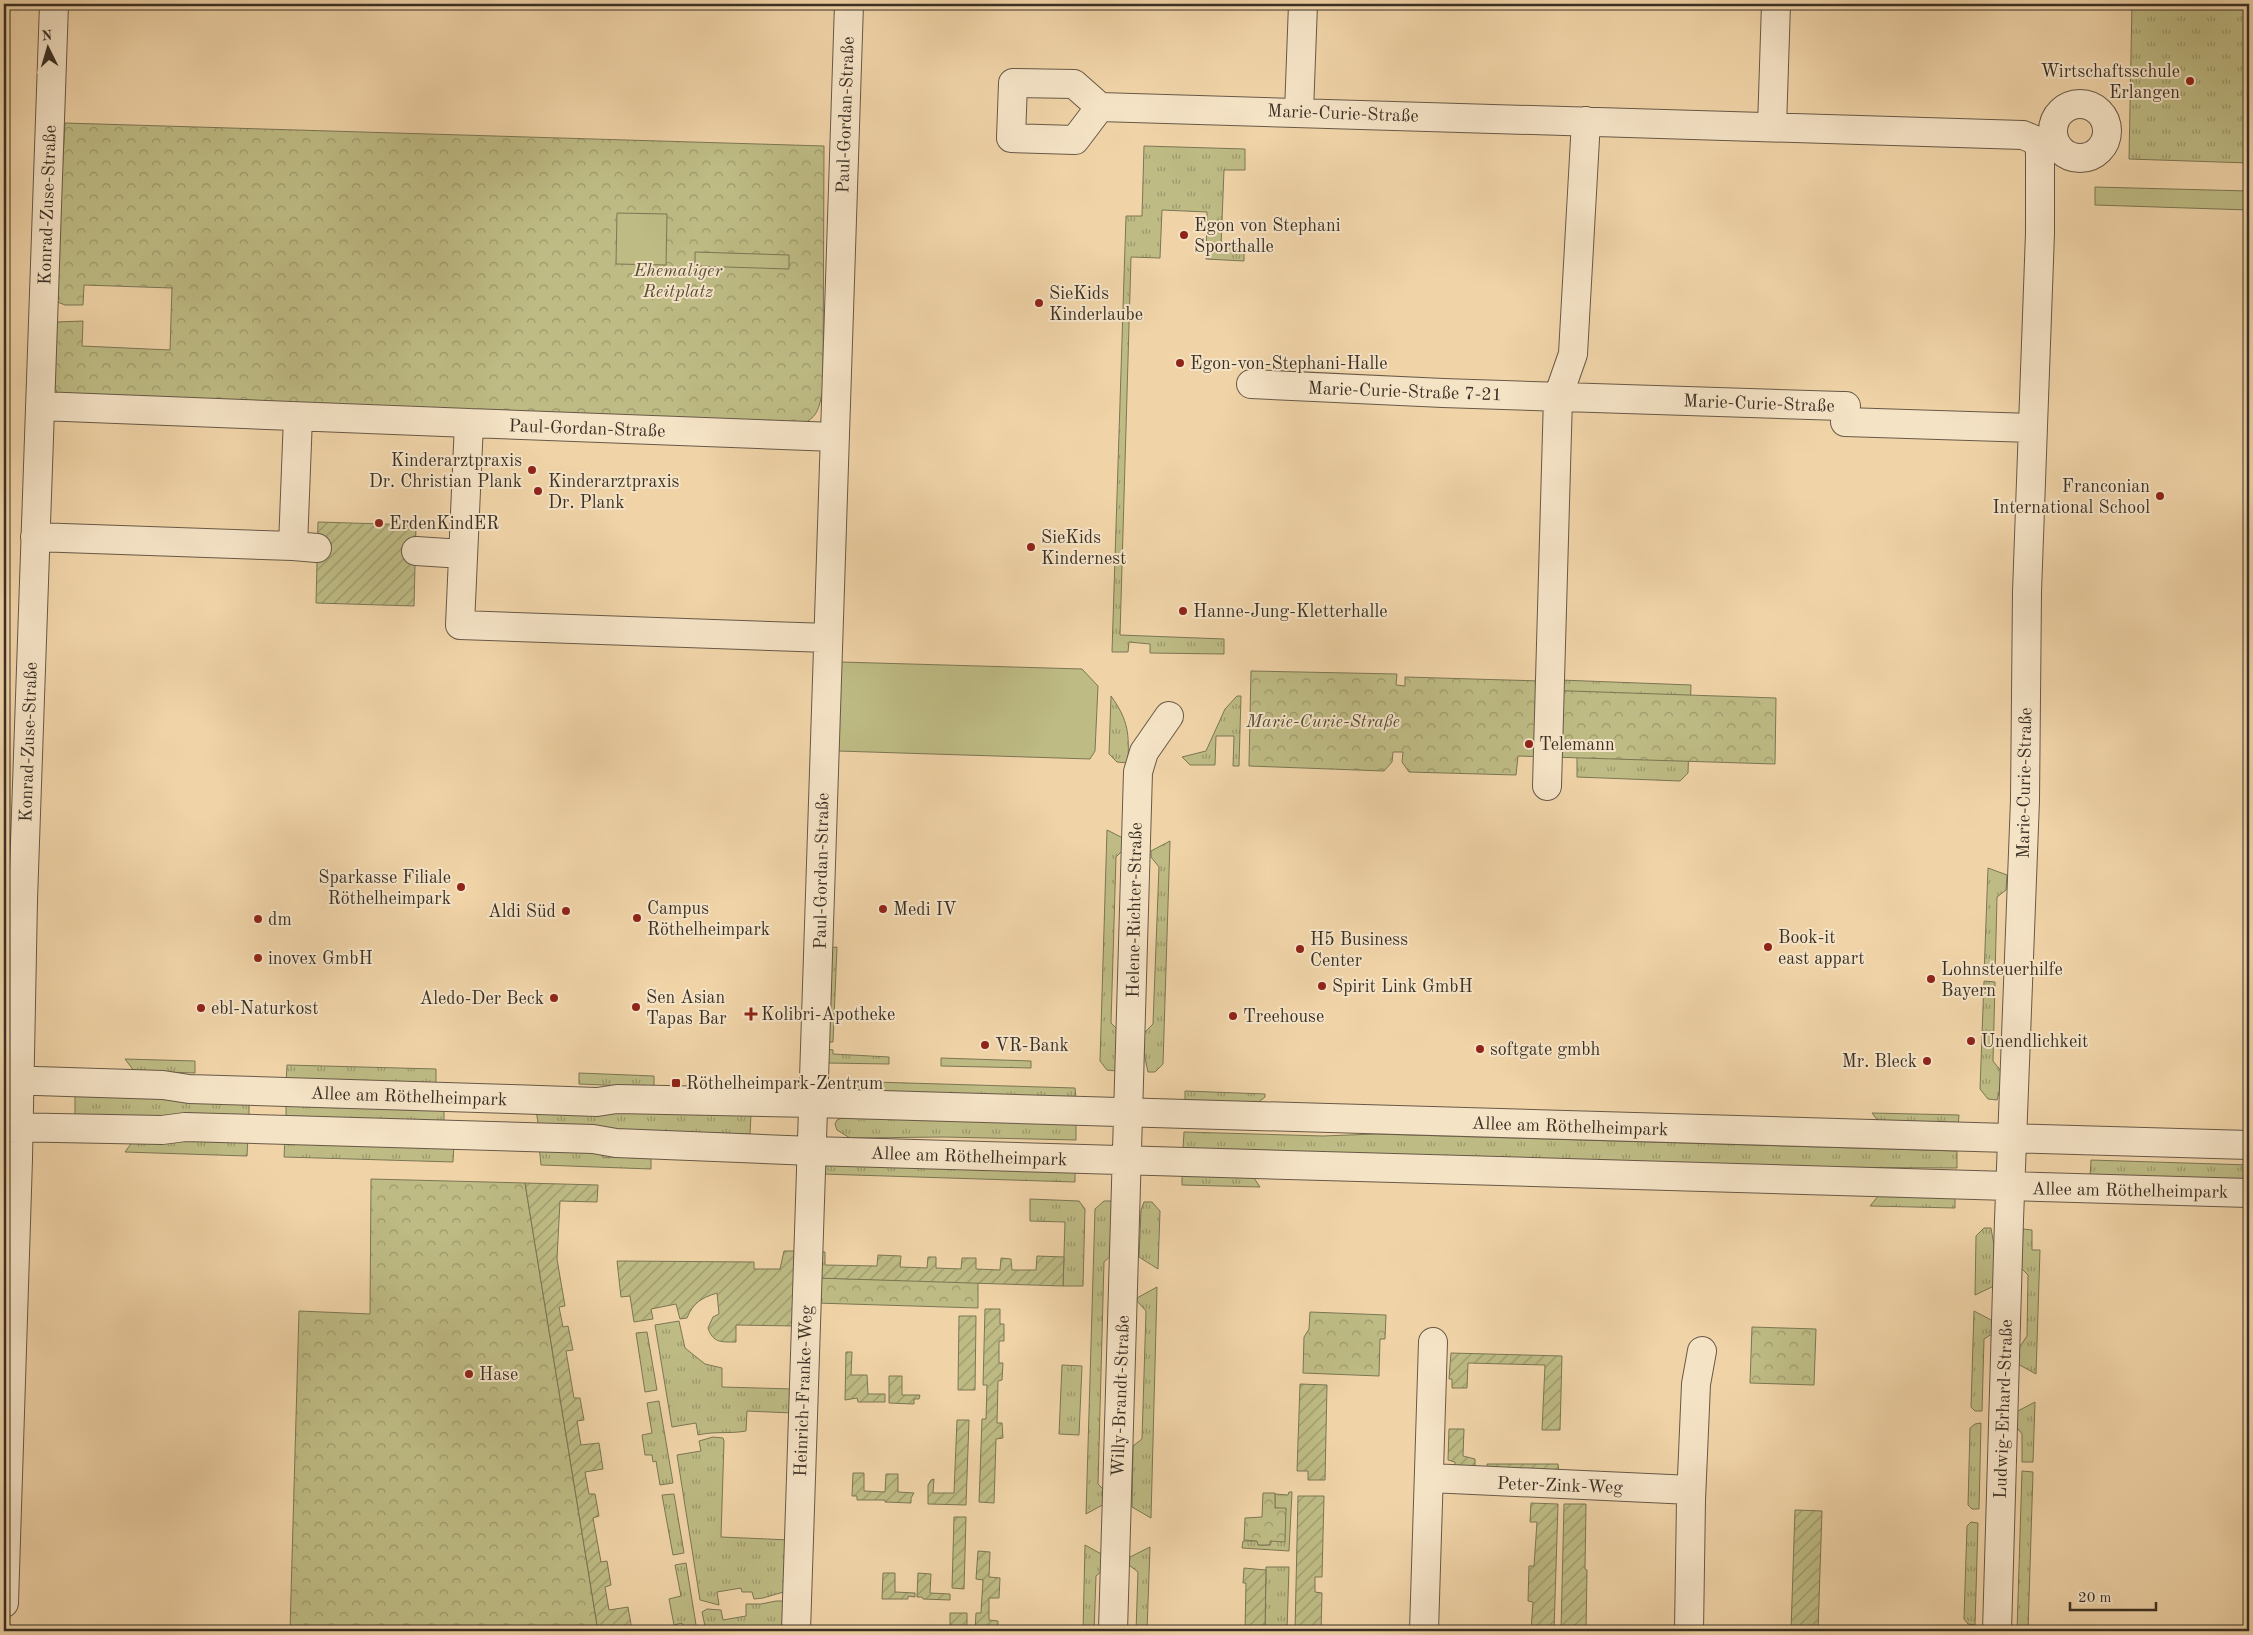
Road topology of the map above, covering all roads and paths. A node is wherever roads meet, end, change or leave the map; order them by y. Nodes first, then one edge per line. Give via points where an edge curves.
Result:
1 (54, 4) edge
2 (849, 4) edge
3 (1303, 4) edge
4 (1776, 4) edge
5 (1100, 107) dead end
6 (1299, 112) junction
7 (1586, 121) junction
8 (1772, 127) junction
9 (1251, 384) dead end
10 (1558, 397) junction
11 (40, 406) junction
12 (298, 417) junction
13 (469, 423) junction
14 (2032, 428) junction
15 (835, 437) junction
16 (35, 538) junction
17 (416, 551) dead end
18 (463, 554) junction
19 (828, 638) junction
20 (1169, 716) dead end
21 (1547, 786) dead end
22 (14, 840) edge
23 (12, 1080) edge
24 (814, 1103) junction
25 (1129, 1112) junction
26 (11, 1127) edge
27 (2012, 1138) junction
28 (2249, 1145) edge
29 (812, 1151) junction
30 (1127, 1161) junction
31 (2010, 1187) junction
32 (2249, 1193) edge
33 (1433, 1342) dead end
34 (1702, 1352) dead end
35 (1430, 1478) junction
36 (1691, 1490) junction
37 (4, 1603) edge
38 (796, 1631) edge
39 (1114, 1631) edge
40 (1424, 1631) edge
41 (1689, 1631) edge
42 (1996, 1631) edge

1 - 11 street, Konrad-Zuse-Straße
2 - 15 street, Paul-Gordan-Straße
3 - 6 street
4 - 8 street
5 - 6 street, Marie-Curie-Straße
6 - 7 street, Marie-Curie-Straße
7 - 8 street, Marie-Curie-Straße
7 - 10 street via 1574,354
8 - 14 street, Marie-Curie-Straße via 2023,134 2047,144
9 - 10 street, Marie-Curie-Straße 7-21
10 - 14 street, Marie-Curie-Straße via 1846,406 1845,422
10 - 21 street
11 - 12 street
11 - 16 street, Konrad-Zuse-Straße
12 - 13 street
12 - 16 street via 305,547
13 - 15 street, Paul-Gordan-Straße
13 - 18 street
14 - 27 street, Marie-Curie-Straße via 2025,800
15 - 19 street, Paul-Gordan-Straße
16 - 22 street, Konrad-Zuse-Straße
17 - 18 street
18 - 19 street via 460,625
19 - 24 street, Paul-Gordan-Straße
20 - 25 street, Helene-Richter-Straße via 1144,752 1138,772
22 - 23 street, Konrad-Zuse-Straße
23 - 24 street, Allee am Röthelheimpark via 597,1102 617,1099
23 - 26 street, Konrad-Zuse-Straße
24 - 25 street, Allee am Röthelheimpark
24 - 29 street
25 - 27 street, Allee am Röthelheimpark
25 - 30 street
26 - 29 street, Allee am Röthelheimpark via 203,1128 593,1139 616,1143
26 - 37 street, Konrad-Zuse-Straße
27 - 28 street, Allee am Röthelheimpark
27 - 31 street, Allee am Röthelheimpark
29 - 30 street, Allee am Röthelheimpark
29 - 38 street, Heinrich-Franke-Weg
30 - 31 street, Allee am Röthelheimpark
30 - 39 street, Willy-Brandt-Straße
31 - 32 street, Allee am Röthelheimpark
31 - 42 street, Ludwig-Erhard-Straße
33 - 35 street
34 - 36 street via 1696,1384
35 - 36 street, Peter-Zink-Weg
35 - 40 street
36 - 41 street

